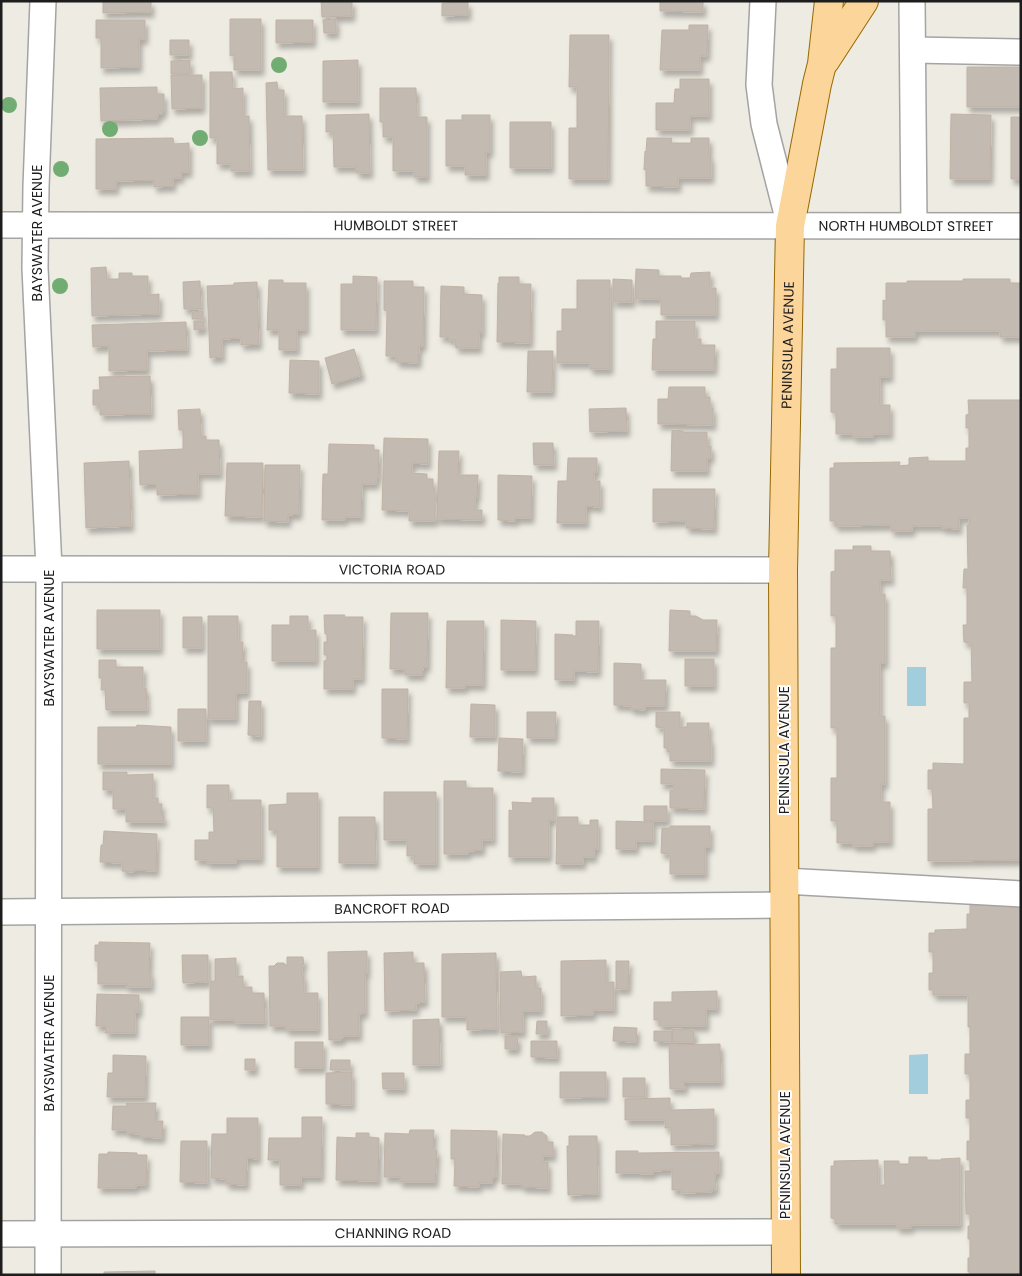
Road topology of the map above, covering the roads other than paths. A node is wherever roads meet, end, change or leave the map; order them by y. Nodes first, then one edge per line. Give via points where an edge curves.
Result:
1 (43, 1) edge
2 (763, 1) edge
3 (829, 1) edge
4 (864, 1) edge
5 (912, 1) edge
6 (913, 50) junction
7 (1021, 52) edge
8 (822, 64) junction
9 (1, 225) edge
10 (914, 225) junction
11 (36, 226) junction
12 (790, 226) junction
13 (1021, 226) edge
14 (1, 569) edge
15 (49, 569) junction
16 (783, 570) junction
17 (784, 893) junction
18 (1021, 894) edge
19 (1, 912) edge
20 (49, 912) junction
21 (786, 1232) junction
22 (1, 1234) edge
23 (48, 1234) junction
24 (48, 1275) edge
25 (786, 1275) edge

1 - 11 street, BAYSWATER AVENUE
2 - 12 street, PENINSULA AVENUE via 759,85 764,124
3 - 8 main road, PENINSULA AVENUE
4 - 8 main road
5 - 6 street
6 - 7 street
6 - 10 street
8 - 12 main road, PENINSULA AVENUE
9 - 11 street, HUMBOLDT STREET
10 - 12 street, NORTH HUMBOLDT STREET
10 - 13 street, NORTH HUMBOLDT STREET
11 - 12 street, HUMBOLDT STREET
11 - 15 street, BAYSWATER AVENUE
12 - 16 main road, PENINSULA AVENUE
14 - 15 street, VICTORIA ROAD
15 - 16 street, VICTORIA ROAD
15 - 20 street, BAYSWATER AVENUE
16 - 17 main road, PENINSULA AVENUE
17 - 18 street, BANCROFT ROAD
17 - 20 street, BANCROFT ROAD
17 - 21 main road, PENINSULA AVENUE
19 - 20 street, BANCROFT ROAD
20 - 23 street, BAYSWATER AVENUE
21 - 23 street, CHANNING ROAD
21 - 25 main road, PENINSULA AVENUE
22 - 23 street, CHANNING ROAD
23 - 24 street, BAYSWATER AVENUE

